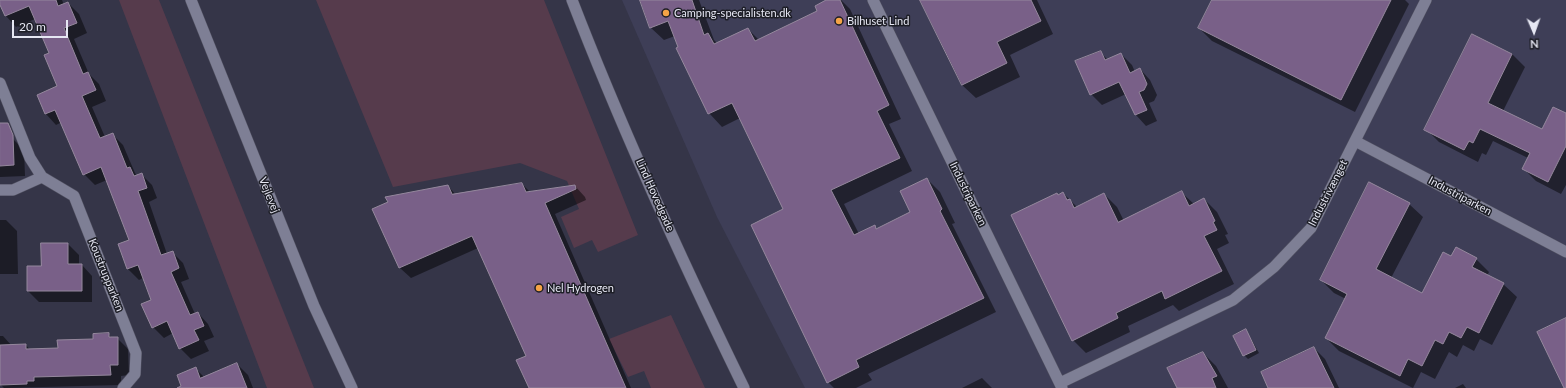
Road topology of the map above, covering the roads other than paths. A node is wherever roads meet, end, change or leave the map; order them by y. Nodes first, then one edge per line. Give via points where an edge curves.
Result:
1 (191, 0) edge
2 (572, 0) edge
3 (873, 0) edge
4 (1426, 0) edge
5 (0, 83) edge
6 (1355, 141) junction
7 (42, 177) junction
8 (0, 190) edge
9 (1566, 252) edge
10 (1061, 385) edge
11 (123, 388) edge
12 (352, 388) edge
13 (744, 388) edge

1 - 12 street, Vejlevej via 314,306
2 - 13 street, Lind Hovedgade via 601,73 710,319
3 - 10 street, Industriparken
4 - 6 street, Industrivænget
5 - 7 street, Koustrupparken via 30,158
6 - 9 street, Industriparken
6 - 10 street, Industrivænget via 1311,228 1274,267 1233,300
7 - 8 street via 13,190
7 - 11 street, Koustrupparken via 74,196 136,353 135,374

